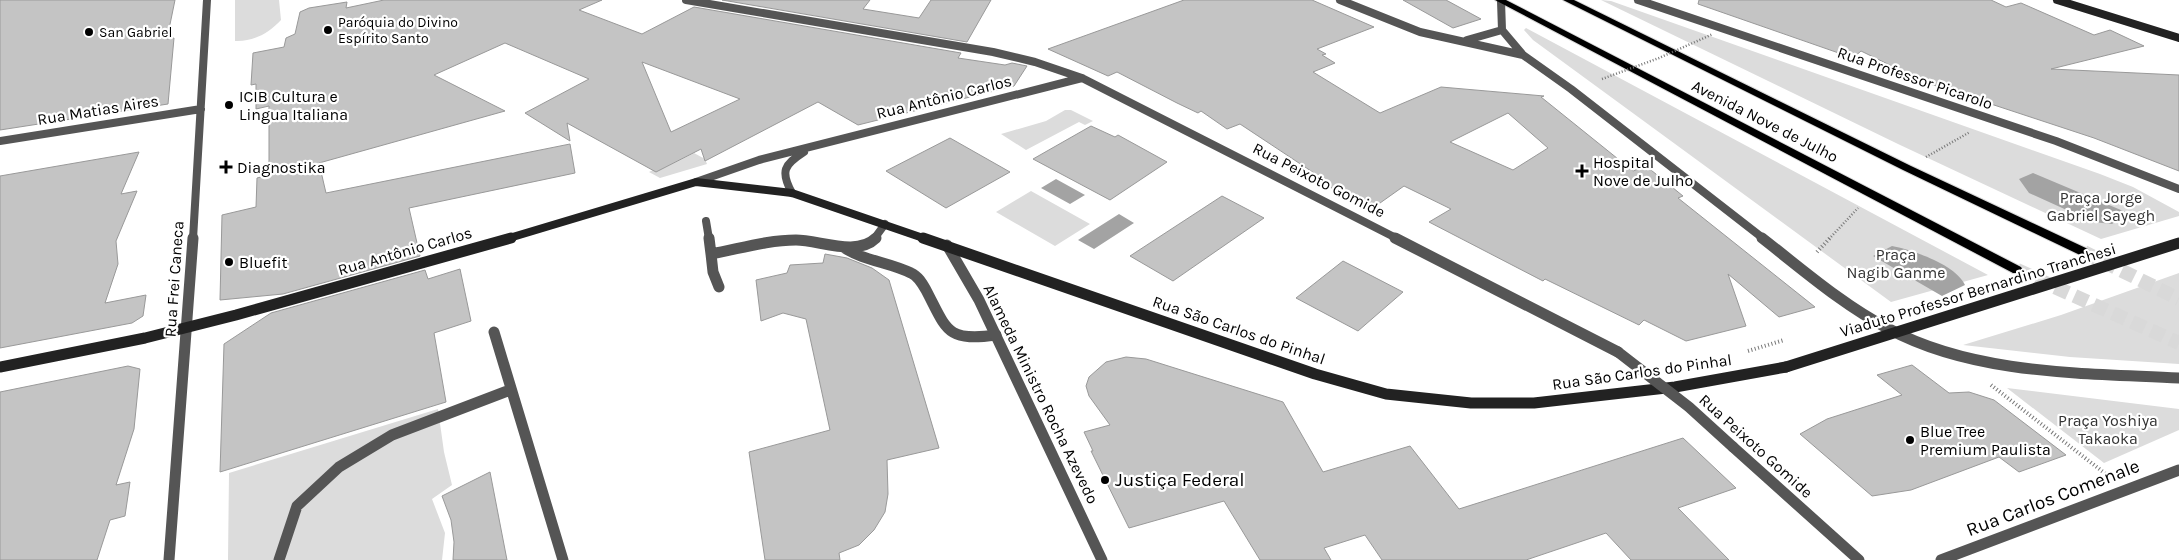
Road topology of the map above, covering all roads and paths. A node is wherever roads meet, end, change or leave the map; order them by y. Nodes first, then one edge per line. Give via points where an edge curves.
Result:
1 (207, 0) edge
2 (686, 0) edge
3 (1340, 0) edge
4 (1566, 0) edge
5 (1638, 0) edge
6 (2057, 0) edge
7 (1500, 1) edge
8 (720, 2) edge
9 (1502, 30) junction
10 (1713, 34) dead end
11 (2179, 38) edge
12 (1459, 41) junction
13 (1523, 56) junction
14 (1082, 78) junction
15 (1602, 79) dead end
16 (201, 109) junction
17 (1973, 130) dead end
18 (0, 141) edge
19 (814, 147) junction
20 (1907, 168) junction
21 (696, 182) junction
22 (2179, 189) edge
23 (792, 193) junction
24 (1862, 204) dead end
25 (706, 221) dead end
26 (885, 224) junction
27 (2179, 243) edge
28 (946, 245) junction
29 (843, 247) junction
30 (1817, 252) dead end
31 (2084, 252) tunnel mouth
32 (711, 254) junction
33 (2017, 270) tunnel mouth
34 (719, 288) dead end
35 (187, 328) junction
36 (494, 332) dead end
37 (996, 335) junction
38 (1784, 340) dead end
39 (1743, 353) dead end
40 (0, 367) edge
41 (1786, 367) joint
42 (2179, 378) edge
43 (1987, 381) dead end
44 (510, 390) junction
45 (2179, 470) edge
46 (2107, 475) dead end
47 (169, 560) edge
48 (279, 560) edge
49 (563, 560) edge
50 (1102, 560) edge
51 (1859, 560) edge
52 (1941, 560) edge

1 - 16 street, Rua Frei Caneca
2 - 8 street, Rua Peixoto Gomide
3 - 12 street via 1401,25
4 - 20 main road, Avenida Nove de Julho
5 - 22 street, Rua Professor Picarolo via 2056,141
6 - 11 street
7 - 9 street
7 - 33 main road, Avenida Nove de Julho
8 - 14 street, Rua Peixoto Gomide via 993,52
9 - 12 street
9 - 13 street
10 - 15 path, bridge
12 - 13 street
13 - 42 street via 1571,89 1849,306 1890,330 1952,355 1994,363 2054,372
14 - 19 street, Rua Antônio Carlos
14 - 51 street, Rua Peixoto Gomide, bridge via 1618,352 1689,407
16 - 18 street, Rua Matias Aires
16 - 35 street, Rua Frei Caneca
17 - 20 path
19 - 21 street, Rua Antônio Carlos via 759,160
19 - 23 street, Rua Antônio Carlos via 794,159 784,170 783,178
20 - 31 main road, Avenida Nove de Julho
21 - 23 street, Rua São Carlos do Pinhal
21 - 35 street, Rua Antônio Carlos via 508,239
23 - 26 street, Rua São Carlos do Pinhal
24 - 30 path
25 - 32 street
26 - 28 street, Rua São Carlos do Pinhal
26 - 29 street via 874,241
27 - 41 street, Viaduto Professor Bernardino Tranchesi, bridge
28 - 37 street, Alameda Ministro Rocha Azevedo via 980,300
28 - 41 street, Rua São Carlos do Pinhal via 1305,371 1386,394 1471,403 1534,403 1676,386
29 - 32 street via 812,240 792,240
29 - 37 street via 855,256 912,273 921,281 946,328 957,336
32 - 34 street
35 - 40 street, Rua Antônio Carlos
35 - 47 street, Rua Frei Caneca
36 - 44 street
37 - 50 street, Alameda Ministro Rocha Azevedo
38 - 39 path
43 - 46 path
44 - 48 street via 392,435 339,467 297,506
44 - 49 street
45 - 52 street, Rua Carlos Comenale

